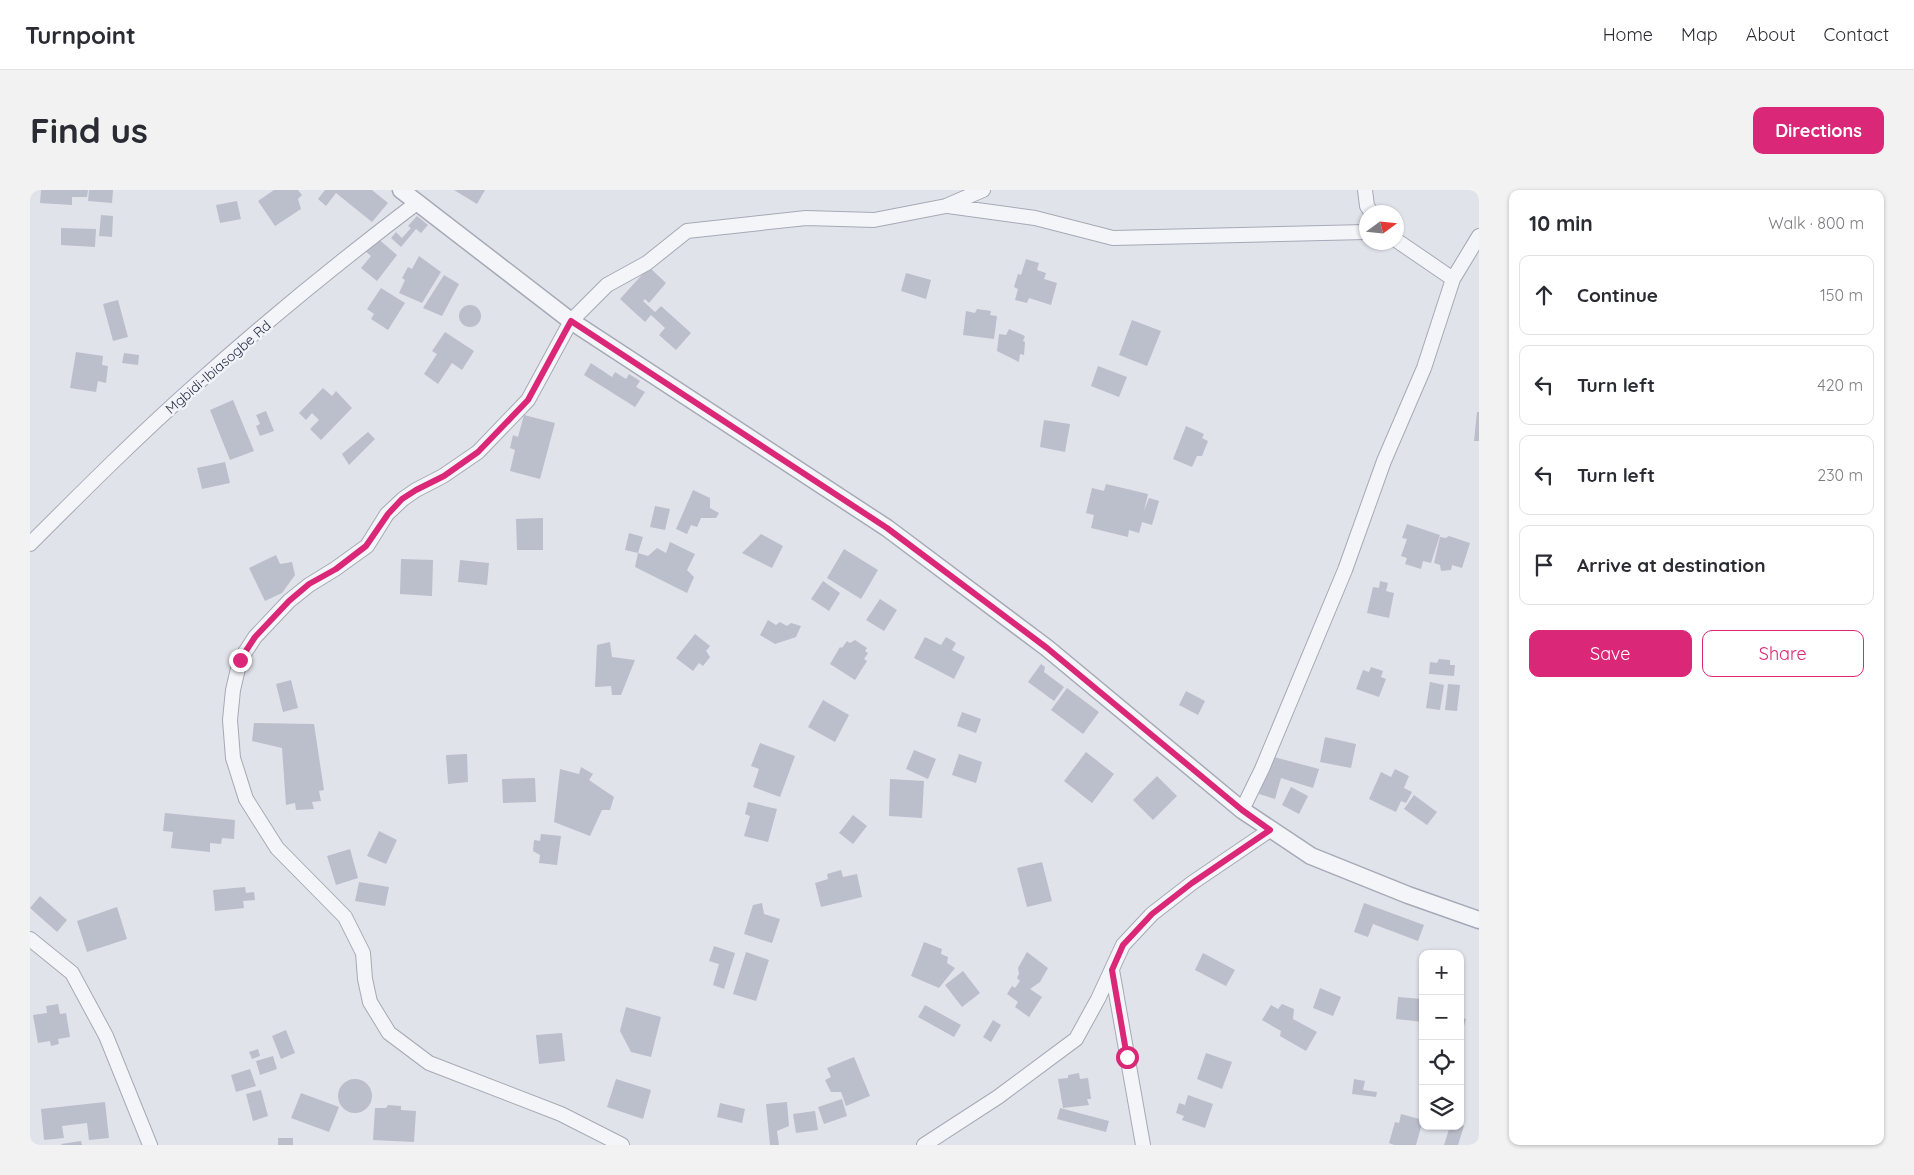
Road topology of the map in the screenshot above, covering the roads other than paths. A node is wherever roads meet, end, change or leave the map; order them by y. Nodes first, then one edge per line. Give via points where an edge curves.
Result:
1 (401, 190) edge
2 (984, 190) edge
3 (1365, 190) edge
4 (418, 202) junction
5 (1367, 205) edge
6 (946, 206) junction
7 (985, 210) junction
8 (1359, 232) edge
9 (1479, 236) edge
10 (1404, 245) edge
11 (1454, 279) junction
12 (571, 321) junction
13 (30, 544) edge
14 (1242, 810) junction
15 (1270, 830) junction
16 (1479, 920) edge
17 (30, 939) edge
18 (1112, 970) junction
19 (150, 1145) edge
20 (622, 1145) edge
21 (924, 1145) edge
22 (1143, 1145) edge

1 - 4 street
2 - 6 street
2 - 7 street via 981,198
3 - 5 street
4 - 12 street
4 - 13 street, Mgbidi-Ibiasogbe Rd via 344,258 191,388
6 - 7 street
6 - 12 street via 874,220 806,218 687,232 647,263 607,285
7 - 8 street via 1035,218 1114,238
9 - 11 street
10 - 11 street
11 - 14 street via 1424,368 1384,462 1345,570
12 - 14 street via 887,528 1047,648
12 - 20 street via 528,400 478,452 444,476 402,499 366,546 309,584 255,637 240,660 230,720 233,758 246,799 277,848 345,917 363,953 370,1002 389,1033 429,1063 561,1114
14 - 15 street
15 - 16 street via 1311,856
15 - 18 street via 1152,914 1123,945
17 - 19 street via 72,973 106,1036
18 - 21 street via 1076,1039 998,1097
18 - 22 street

